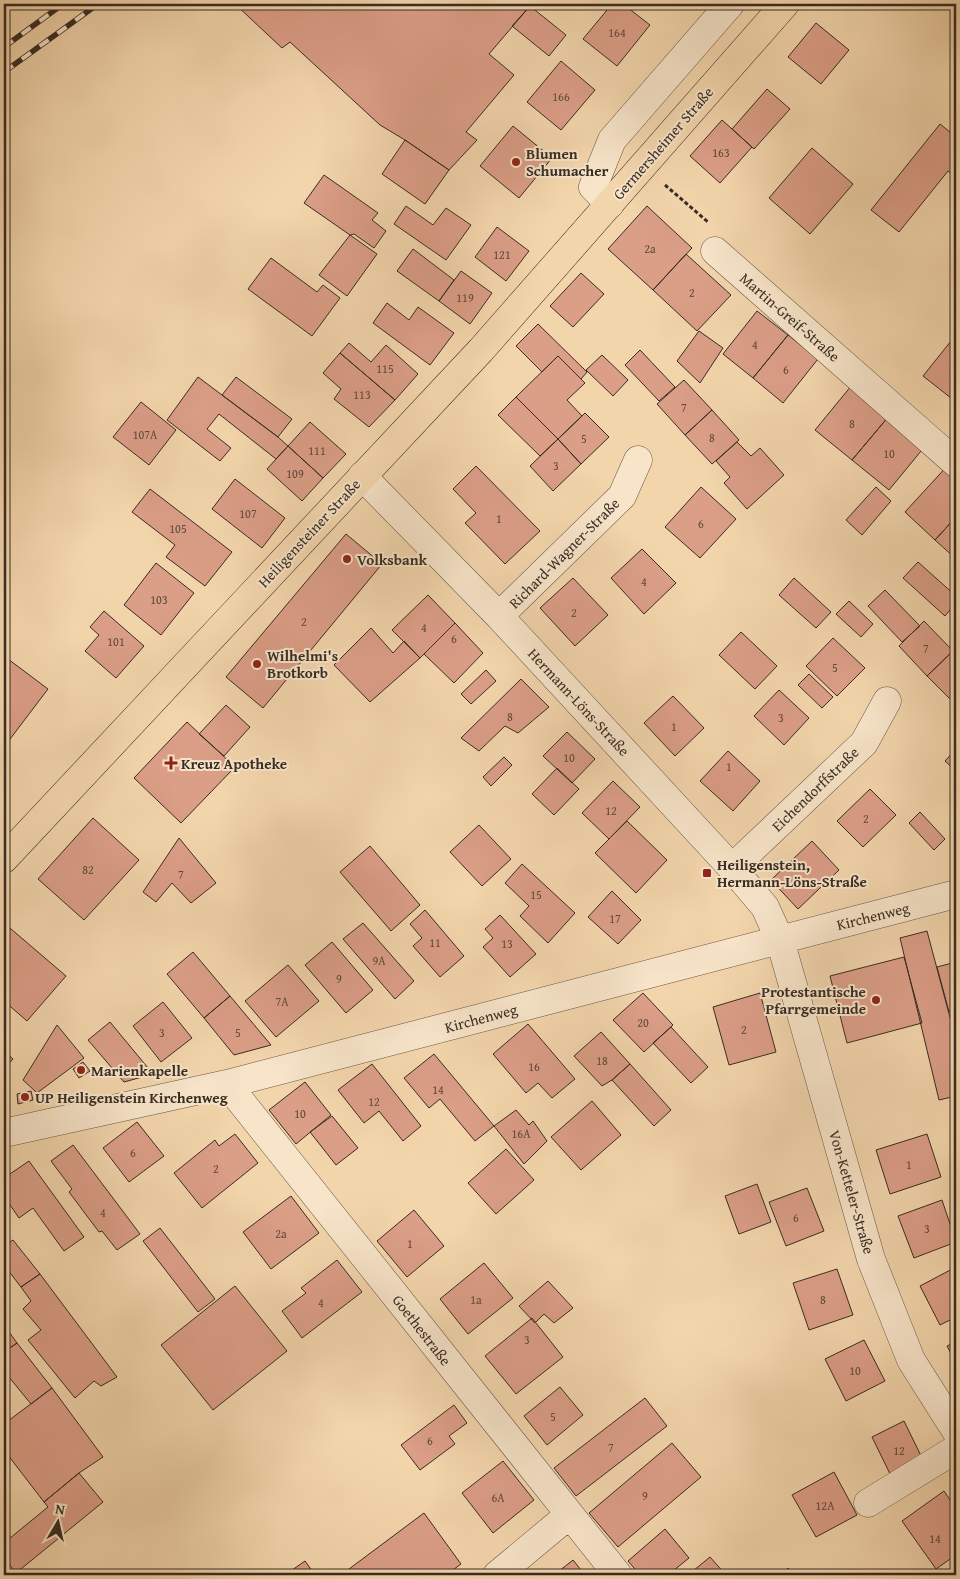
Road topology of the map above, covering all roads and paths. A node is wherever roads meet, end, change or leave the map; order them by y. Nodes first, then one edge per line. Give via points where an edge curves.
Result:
1 (730, 4) edge
2 (785, 4) edge
3 (643, 166) junction
4 (610, 204) junction
5 (716, 251) joint
6 (638, 460) dead end
7 (956, 463) edge
8 (362, 476) junction
9 (499, 616) junction
10 (887, 701) dead end
11 (4, 859) edge
12 (732, 868) junction
13 (956, 894) edge
14 (780, 940) junction
15 (227, 1084) junction
16 (4, 1133) edge
17 (956, 1431) edge
18 (956, 1449) edge
19 (868, 1503) dead end
20 (568, 1514) junction
21 (497, 1575) edge
22 (618, 1575) edge

1 - 4 street, Germersheimer Straße via 612,140 593,187
2 - 3 main road, Germersheimer Straße
3 - 4 main road, Germersheimer Straße
3 - 5 path via 720,232
4 - 8 main road, Heiligensteiner Straße via 481,350
5 - 7 street, Martin-Greif-Straße
6 - 9 street, Richard-Wagner-Straße via 622,496
8 - 9 street, Hermann-Löns-Straße
8 - 11 main road, Heiligensteiner Straße
9 - 12 street, Hermann-Löns-Straße
10 - 12 street, Eichendorffstraße via 864,743
12 - 14 street, Hermann-Löns-Straße via 765,907
13 - 14 street, Kirchenweg
14 - 15 street, Kirchenweg
14 - 17 street, Von-Ketteler-Straße via 871,1259 911,1360
15 - 16 street, Kirchenweg
15 - 20 street, Goethestraße
18 - 19 street
20 - 21 street
20 - 22 street, Goethestraße

